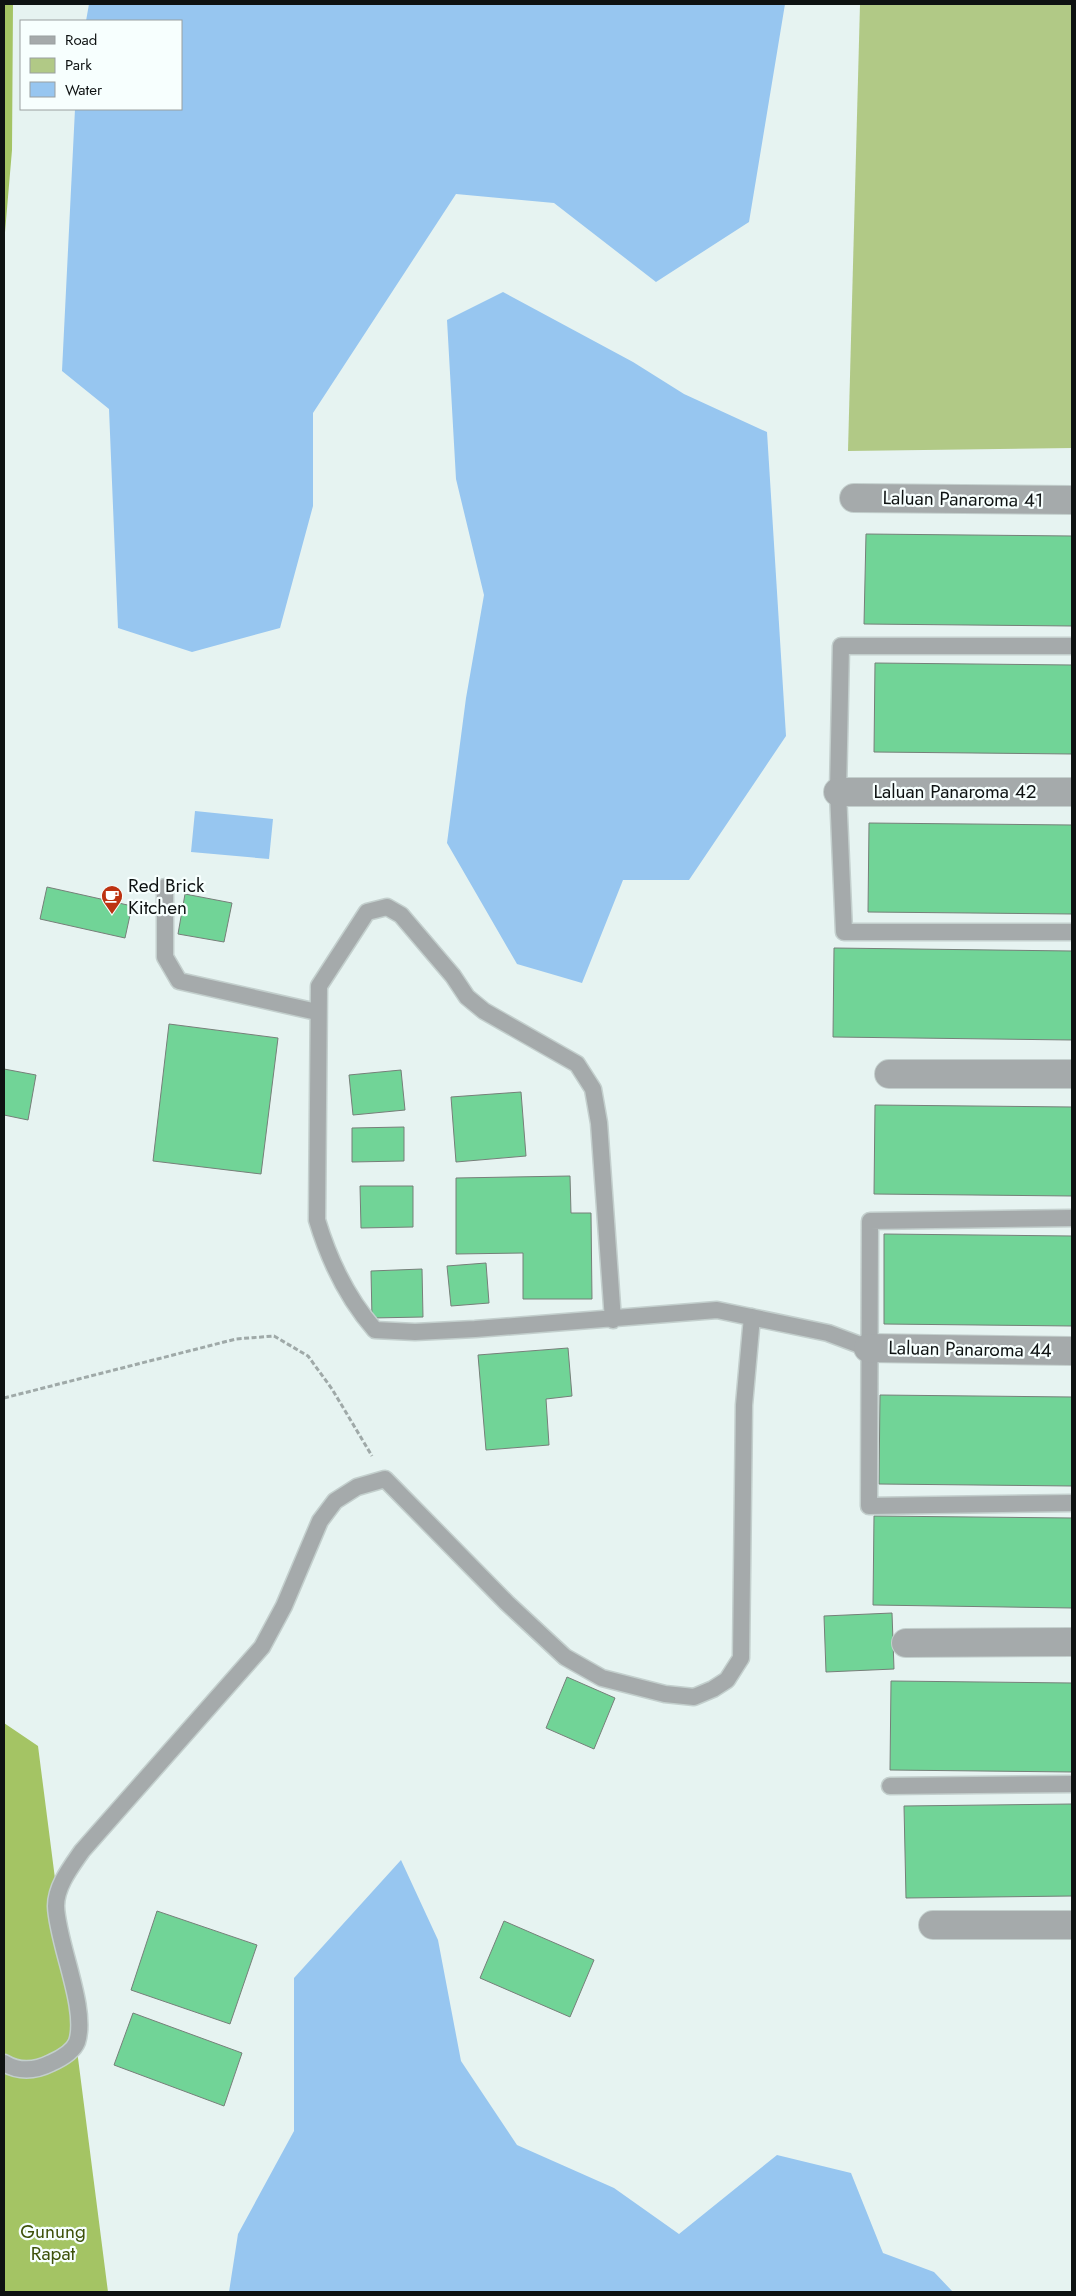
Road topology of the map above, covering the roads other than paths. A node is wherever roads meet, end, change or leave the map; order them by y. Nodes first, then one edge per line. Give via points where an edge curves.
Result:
1 (854, 498) dead end
2 (1072, 500) edge
3 (1072, 646) edge
4 (838, 792) junction
5 (1072, 792) edge
6 (165, 887) dead end
7 (1072, 932) edge
8 (317, 1012) junction
9 (889, 1074) dead end
10 (1072, 1074) edge
11 (1072, 1218) edge
12 (752, 1317) junction
13 (613, 1320) junction
14 (868, 1348) junction
15 (1072, 1351) edge
16 (1072, 1503) edge
17 (1072, 1642) edge
18 (906, 1643) dead end
19 (1072, 1784) edge
20 (890, 1786) dead end
21 (933, 1925) dead end
22 (1072, 1925) edge
23 (4, 2063) edge

1 - 2 street, Laluan Panaroma 41
3 - 4 lane via 841,646
4 - 5 street, Laluan Panaroma 42
4 - 7 lane via 844,932
6 - 8 lane via 165,957 180,981
8 - 13 lane via 317,1220 340,1279 375,1330 440,1331
8 - 13 lane via 318,986 367,912 387,907 401,915 467,997 484,1011 577,1064 593,1089 600,1123
9 - 10 street
11 - 14 lane via 870,1221
12 - 13 lane via 717,1310
12 - 14 lane via 828,1333
12 - 23 lane via 744,1404 741,1658 726,1680 694,1697 665,1694 602,1678 565,1657 507,1603 386,1479 357,1487 335,1501 320,1521 284,1606 262,1647 82,1851 65,1875 56,1905 75,1997 79,2026 76,2044 63,2057 38,2070 14,2069
14 - 15 street, Laluan Panaroma 44
14 - 16 lane via 869,1506
17 - 18 street
19 - 20 lane
21 - 22 street

